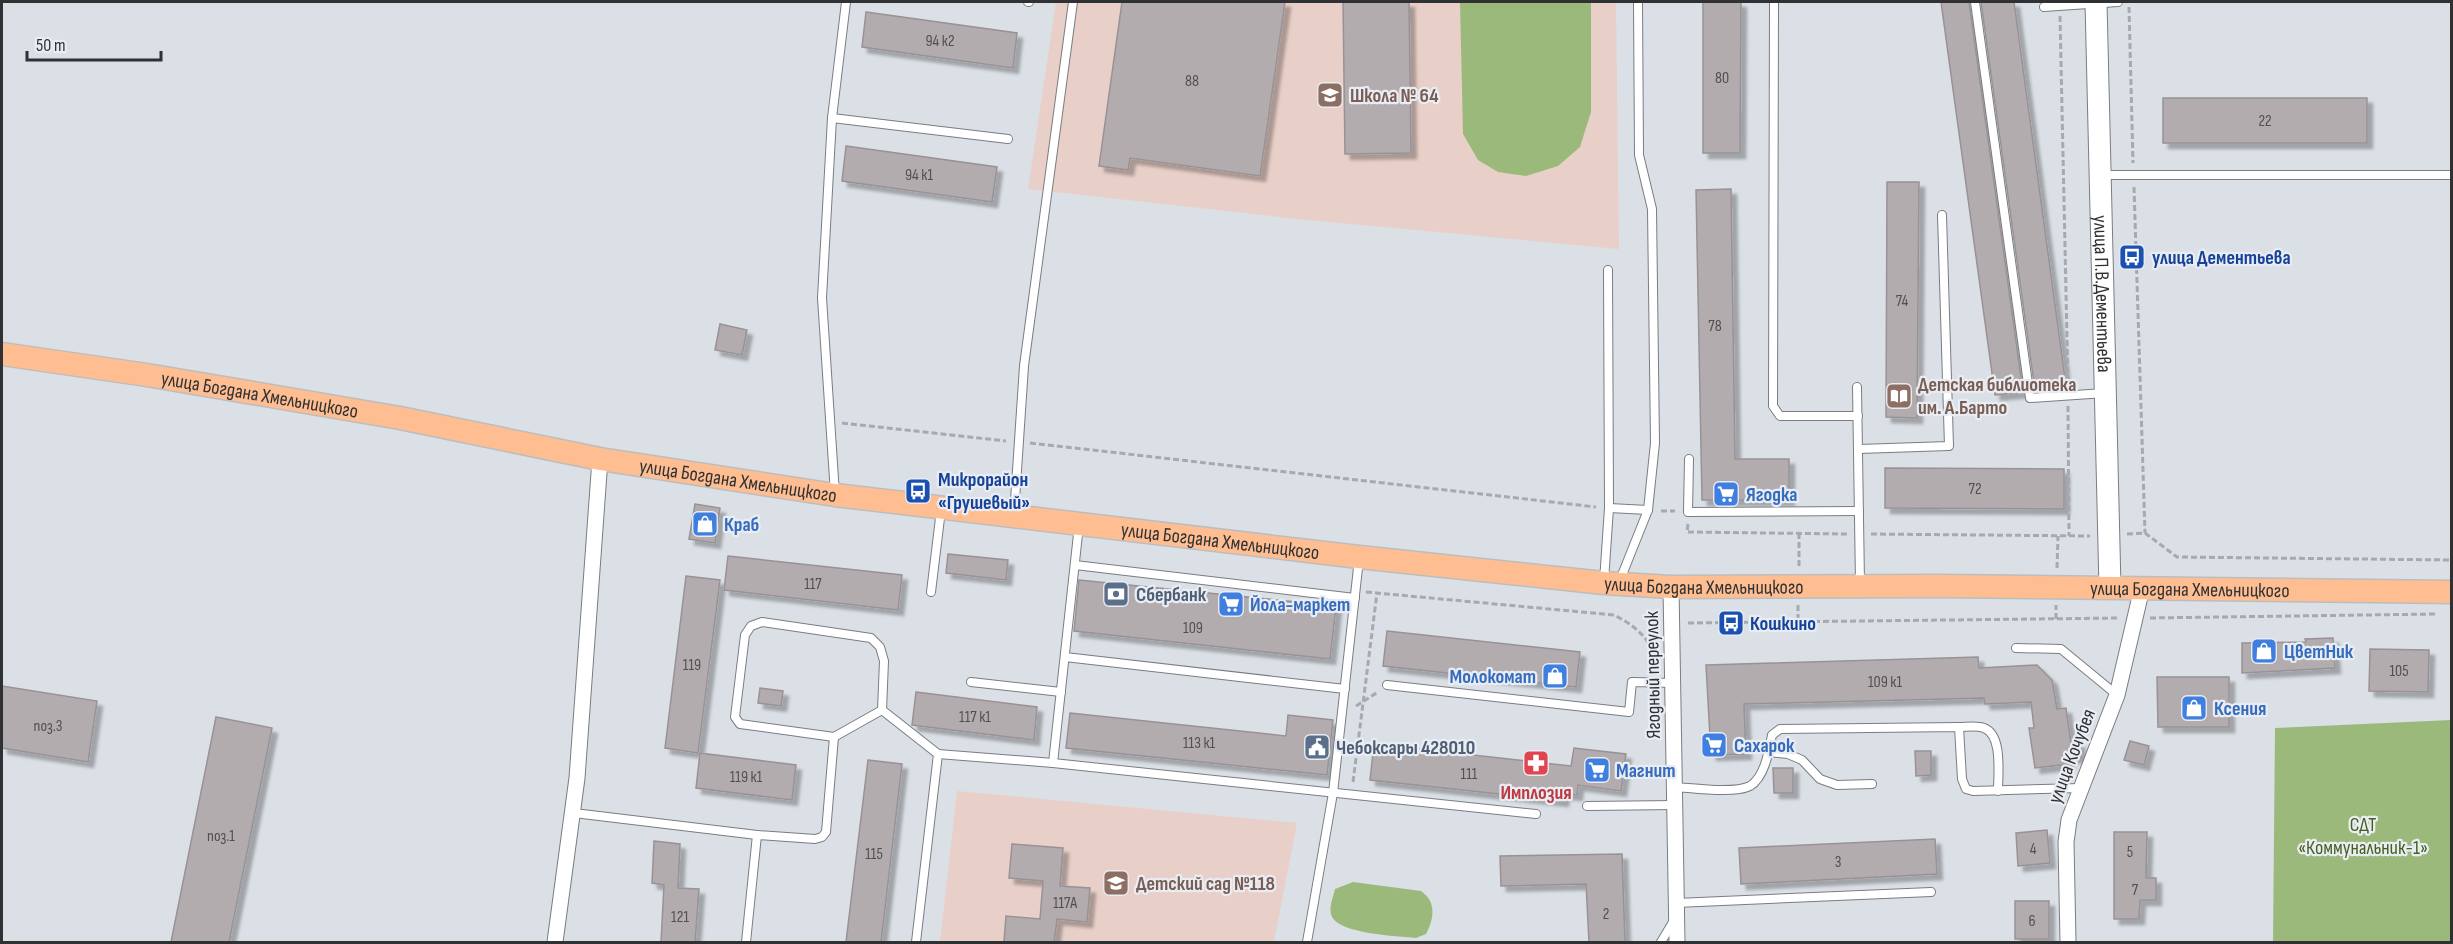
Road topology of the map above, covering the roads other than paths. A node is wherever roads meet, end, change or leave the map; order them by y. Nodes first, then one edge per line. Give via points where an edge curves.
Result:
1 (846, 2) edge
2 (1073, 2) edge
3 (1638, 2) edge
4 (1774, 2) edge
5 (1974, 2) edge
6 (2096, 2) edge
7 (2118, 2) edge
8 (2044, 7) dead end
9 (832, 118) junction
10 (1008, 139) dead end
11 (2101, 175) junction
12 (2451, 175) edge
13 (1942, 215) dead end
14 (1608, 270) dead end
15 (2, 354) edge
16 (1857, 387) dead end
17 (2106, 393) junction
18 (1858, 416) junction
19 (1859, 449) junction
20 (600, 459) junction
21 (1689, 459) dead end
22 (835, 495) junction
23 (941, 508) junction
24 (1608, 508) junction
25 (1648, 510) junction
26 (1858, 511) junction
27 (1014, 517) junction
28 (1079, 524) junction
29 (1359, 557) junction
30 (1075, 565) junction
31 (1611, 584) junction
32 (1671, 587) junction
33 (1860, 587) junction
34 (2110, 588) junction
35 (2142, 588) junction
36 (931, 592) dead end
37 (2451, 592) edge
38 (1355, 594) junction
39 (2016, 648) dead end
40 (1065, 657) junction
41 (971, 682) dead end
42 (1673, 683) junction
43 (1387, 686) road end
44 (1345, 689) junction
45 (1061, 692) junction
46 (2117, 694) junction
47 (882, 710) junction
48 (1959, 727) junction
49 (834, 737) junction
50 (1769, 752) junction
51 (938, 754) junction
52 (1053, 763) junction
53 (1872, 783) dead end
54 (1675, 787) junction
55 (2082, 788) junction
56 (1998, 791) junction
57 (1333, 794) junction
58 (1675, 805) junction
59 (1587, 806) dead end
60 (573, 813) junction
61 (1536, 814) dead end
62 (757, 835) junction
63 (1931, 892) dead end
64 (1677, 909) junction
65 (555, 942) edge
66 (746, 942) edge
67 (916, 942) edge
68 (1306, 942) edge
69 (1661, 942) edge
70 (1677, 942) edge
71 (2068, 942) edge

1 - 9 lane
2 - 27 lane via 1024,366
3 - 25 lane via 1639,155 1652,209 1655,443
4 - 18 lane via 1773,406 1779,416
5 - 17 lane via 2030,398
6 - 7 lane
6 - 8 lane
6 - 11 street, улица П.В.Дементьева
9 - 10 lane
9 - 22 lane via 822,298
11 - 12 lane
11 - 17 street, улица П.В.Дементьева
13 - 19 lane via 1949,446
14 - 24 lane
15 - 20 main road, улица Богдана Хмельницкого via 400,418
16 - 18 lane
17 - 34 street, улица П.В.Дементьева
18 - 19 lane
19 - 26 lane
20 - 22 main road, улица Богдана Хмельницкого
20 - 60 street
21 - 26 lane via 1688,512
22 - 23 main road, улица Богдана Хмельницкого
23 - 27 main road, улица Богдана Хмельницкого
23 - 36 lane
24 - 25 lane
24 - 31 lane
25 - 31 lane
26 - 33 lane
27 - 28 main road, улица Богдана Хмельницкого
28 - 29 main road, улица Богдана Хмельницкого
28 - 30 lane
29 - 31 main road, улица Богдана Хмельницкого
29 - 38 lane
30 - 38 lane
30 - 40 lane
31 - 32 main road, улица Богдана Хмельницкого
32 - 33 main road, улица Богдана Хмельницкого
32 - 42 street, Ягодный переулок
33 - 34 main road, улица Богдана Хмельницкого
34 - 35 main road, улица Богдана Хмельницкого
35 - 37 main road, улица Богдана Хмельницкого
35 - 46 street, улица Кочубея
38 - 44 lane
39 - 46 lane via 2061,649
40 - 44 lane
40 - 45 lane
41 - 45 lane
42 - 43 lane via 1632,682 1629,712
42 - 54 street, Ягодный переулок
44 - 57 lane
45 - 52 lane
46 - 55 street, улица Кочубея
47 - 49 lane
47 - 49 lane via 884,661 880,647 871,638 762,622 751,626 745,635 735,717 740,724
47 - 51 lane
48 - 50 lane via 1780,729 1772,735
48 - 56 lane via 1982,727 1992,732
48 - 56 lane via 1966,789
49 - 62 lane via 826,832 815,839
50 - 53 lane via 1802,760 1820,779 1837,785
50 - 54 lane via 1760,775 1750,786
51 - 52 lane
51 - 67 lane
52 - 57 lane
54 - 58 street, Ягодный переулок
55 - 56 lane
55 - 71 street, улица Кочубея via 2069,820 2066,842
57 - 61 lane
57 - 68 lane
58 - 59 lane
58 - 64 street, Ягодный переулок
60 - 62 lane
60 - 65 street
62 - 66 lane
63 - 64 lane
64 - 69 lane
64 - 70 street, Ягодный переулок

